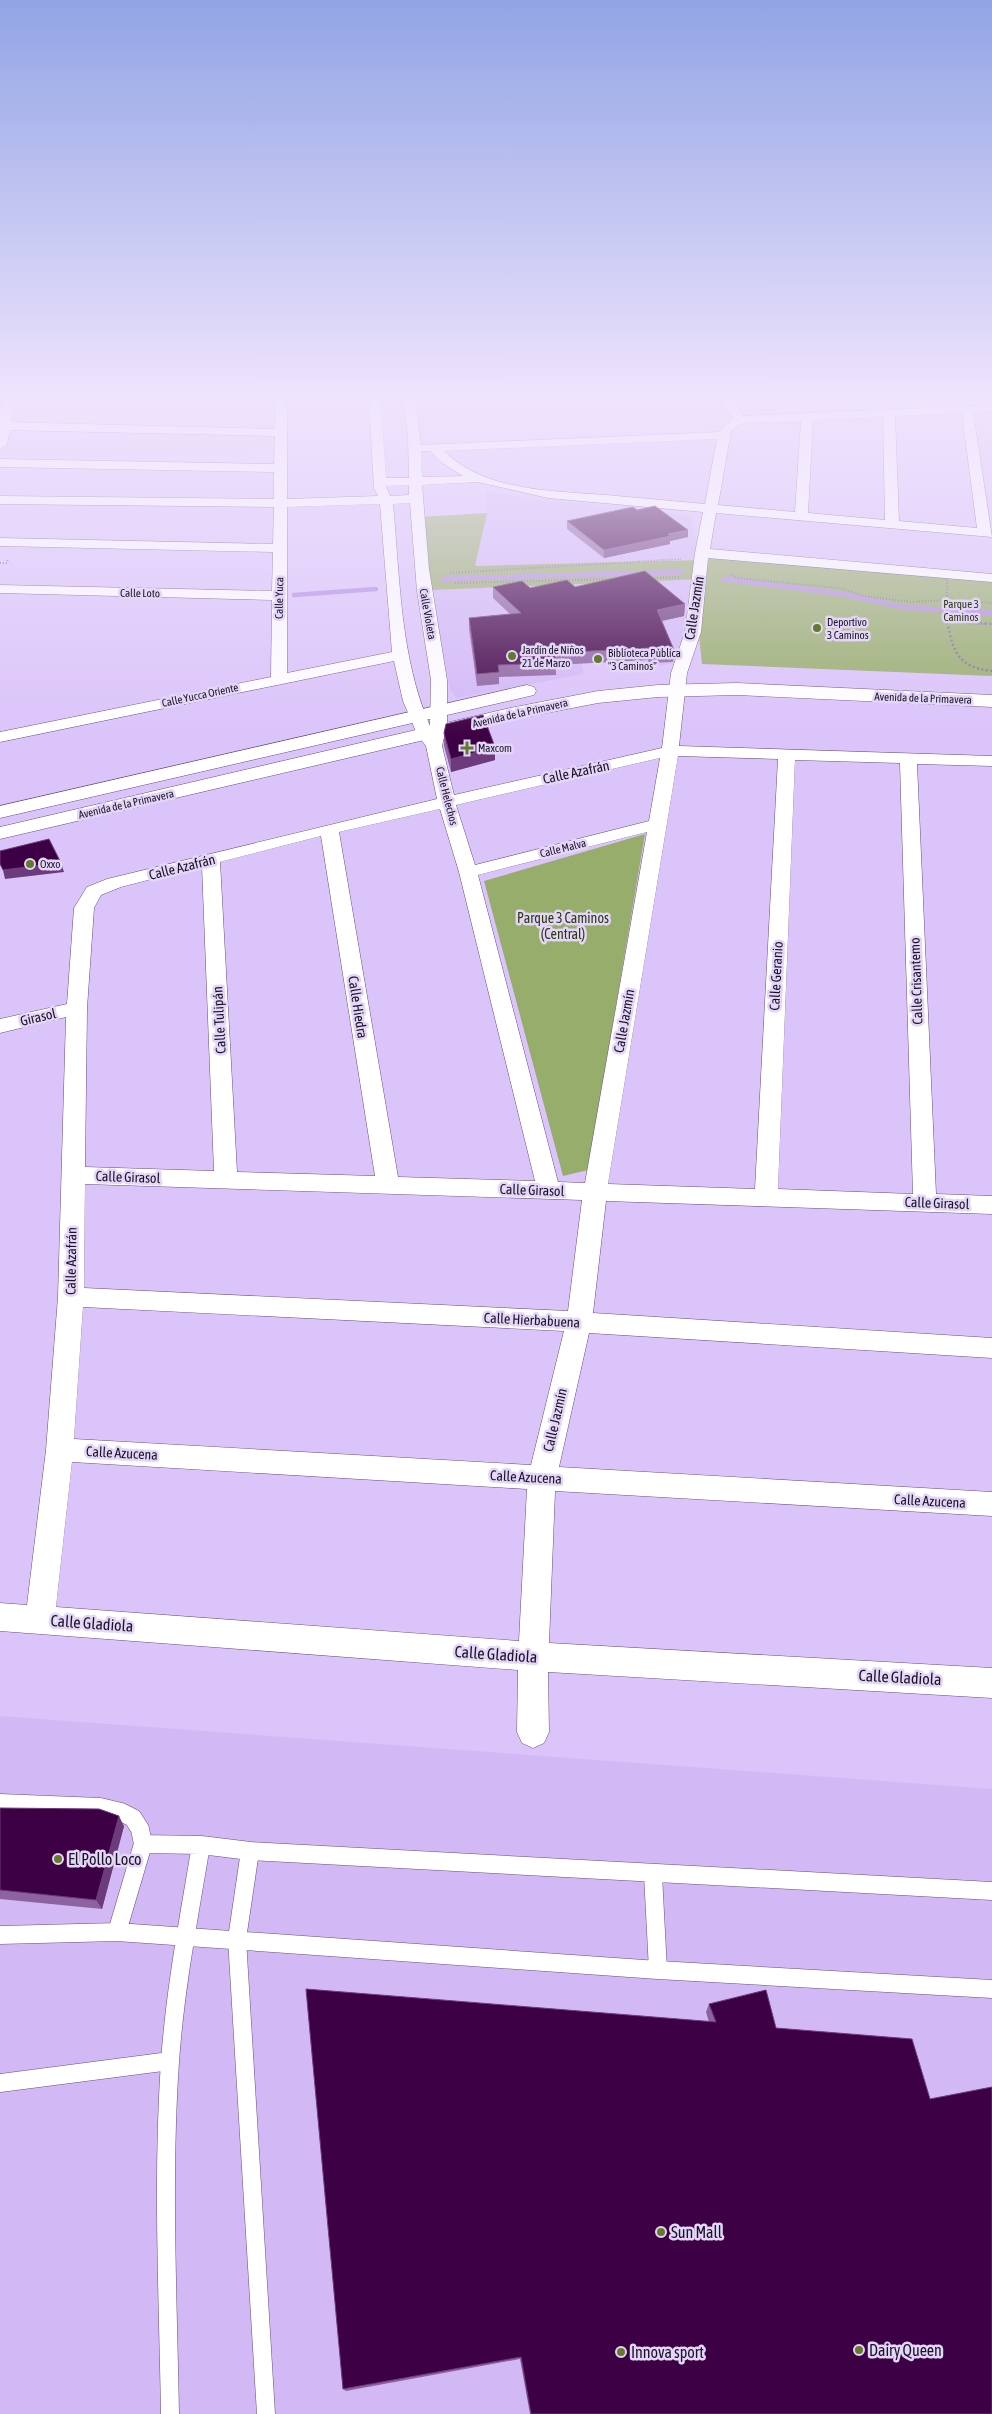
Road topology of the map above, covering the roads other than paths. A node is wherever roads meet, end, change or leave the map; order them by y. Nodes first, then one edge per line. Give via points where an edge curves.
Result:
1 (710, 510) edge
2 (279, 511) edge
3 (387, 511) edge
4 (417, 511) edge
5 (720, 511) edge
6 (801, 511) edge
7 (892, 511) edge
8 (984, 511) edge
9 (801, 516) junction
10 (892, 524) junction
11 (988, 533) edge
12 (0, 542) edge
13 (280, 548) junction
14 (701, 563) junction
15 (992, 578) edge
16 (0, 589) edge
17 (279, 596) junction
18 (400, 654) junction
19 (278, 678) junction
20 (673, 678) junction
21 (992, 683) edge
22 (543, 688) dead end
23 (992, 701) edge
24 (440, 710) junction
25 (417, 716) junction
26 (0, 737) edge
27 (433, 737) junction
28 (670, 751) junction
29 (787, 754) junction
30 (908, 759) junction
31 (992, 761) edge
32 (446, 801) junction
33 (0, 812) edge
34 (658, 824) junction
35 (329, 828) junction
36 (0, 833) edge
37 (211, 860) junction
38 (468, 872) junction
39 (77, 1008) junction
40 (0, 1026) edge
41 (73, 1175) junction
42 (226, 1180) junction
43 (388, 1186) junction
44 (549, 1191) junction
45 (596, 1192) junction
46 (766, 1198) junction
47 (925, 1203) junction
48 (992, 1205) edge
49 (71, 1297) junction
50 (579, 1322) junction
51 (992, 1348) edge
52 (60, 1450) junction
53 (542, 1478) junction
54 (992, 1504) edge
55 (0, 1617) edge
56 (40, 1619) junction
57 (533, 1657) junction
58 (992, 1683) edge
59 (533, 1732) dead end
60 (0, 1803) edge
61 (143, 1844) junction
62 (201, 1845) junction
63 (250, 1851) junction
64 (653, 1875) junction
65 (992, 1891) edge
66 (117, 1932) junction
67 (0, 1935) edge
68 (185, 1937) junction
69 (236, 1939) junction
70 (658, 1970) junction
71 (992, 1989) edge
72 (170, 2061) junction
73 (0, 2083) edge
74 (170, 2414) edge
75 (266, 2414) edge

1 - 14 street, Calle Jazmín
2 - 13 street, Calle Yuca
3 - 18 street, Calle Helechos
4 - 24 street, Calle Violeta via 423,587 432,626
5 - 9 street
6 - 9 street
7 - 10 street
8 - 11 street
9 - 10 street
10 - 11 street
12 - 13 street
13 - 17 street, Calle Yuca
14 - 15 street
14 - 20 street, Calle Jazmín via 693,632
16 - 17 street, Calle Loto
17 - 19 street, Calle Yuca
18 - 19 street, Calle Yucca Oriente
18 - 25 street, Calle Helechos
19 - 26 street, Calle Yucca Oriente
20 - 21 street, Avenida de la Primavera
20 - 23 street, Avenida de la Primavera via 774,690
20 - 27 street, Avenida de la Primavera via 622,694 563,702
20 - 28 street, Calle Jazmín
22 - 24 street, Avenida de la Primavera
24 - 25 street, Avenida de la Primavera
24 - 27 street, Calle Violeta
25 - 27 street, Calle Helechos
25 - 33 street, Avenida de la Primavera
27 - 32 street, Calle Helechos
27 - 36 street, Avenida de la Primavera
28 - 29 street, Calle Azafrán
28 - 32 street, Calle Azafrán
28 - 34 street, Calle Jazmín
29 - 30 street, Calle Azafrán
29 - 46 street, Calle Geranio
30 - 31 street, Calle Azafrán
30 - 47 street, Calle Crisantemo
32 - 35 street, Calle Azafrán
32 - 38 street, Calle Helechos
34 - 38 street, Calle Malva
34 - 45 street, Calle Jazmín
35 - 37 street, Calle Azafrán
35 - 43 street, Calle Hiedra
37 - 39 street, Calle Azafrán via 114,883 94,891 84,908
37 - 42 street, Calle Tulipán
38 - 44 street, Calle Helechos
39 - 40 street, Girasol
39 - 41 street, Calle Azafrán
41 - 42 street, Calle Girasol
41 - 49 street, Calle Azafrán
42 - 43 street, Calle Girasol
43 - 44 street, Calle Girasol
44 - 45 street, Calle Girasol
45 - 46 street, Calle Girasol
45 - 50 street, Calle Jazmín
46 - 47 street, Calle Girasol
47 - 48 street, Calle Girasol
49 - 50 street, Calle Hierbabuena
49 - 52 street, Calle Azafrán
50 - 51 street, Calle Hierbabuena
50 - 53 street, Calle Jazmín
52 - 53 street, Calle Azucena
52 - 56 street, Calle Azafrán
53 - 54 street, Calle Azucena
53 - 57 street, Calle Jazmín
55 - 56 street, Calle Gladiola
56 - 57 street, Calle Gladiola
57 - 58 street, Calle Gladiola
57 - 59 street, Calle Jazmín
60 - 61 lane via 100,1807 121,1812 133,1818 140,1829
61 - 62 lane
61 - 66 lane
62 - 63 lane
62 - 68 lane
63 - 64 lane
63 - 69 lane
64 - 65 lane
64 - 70 lane
66 - 67 lane
66 - 68 lane
68 - 69 lane
68 - 72 lane
69 - 70 lane
69 - 75 lane
70 - 71 lane
72 - 73 lane
72 - 74 lane via 166,2187

